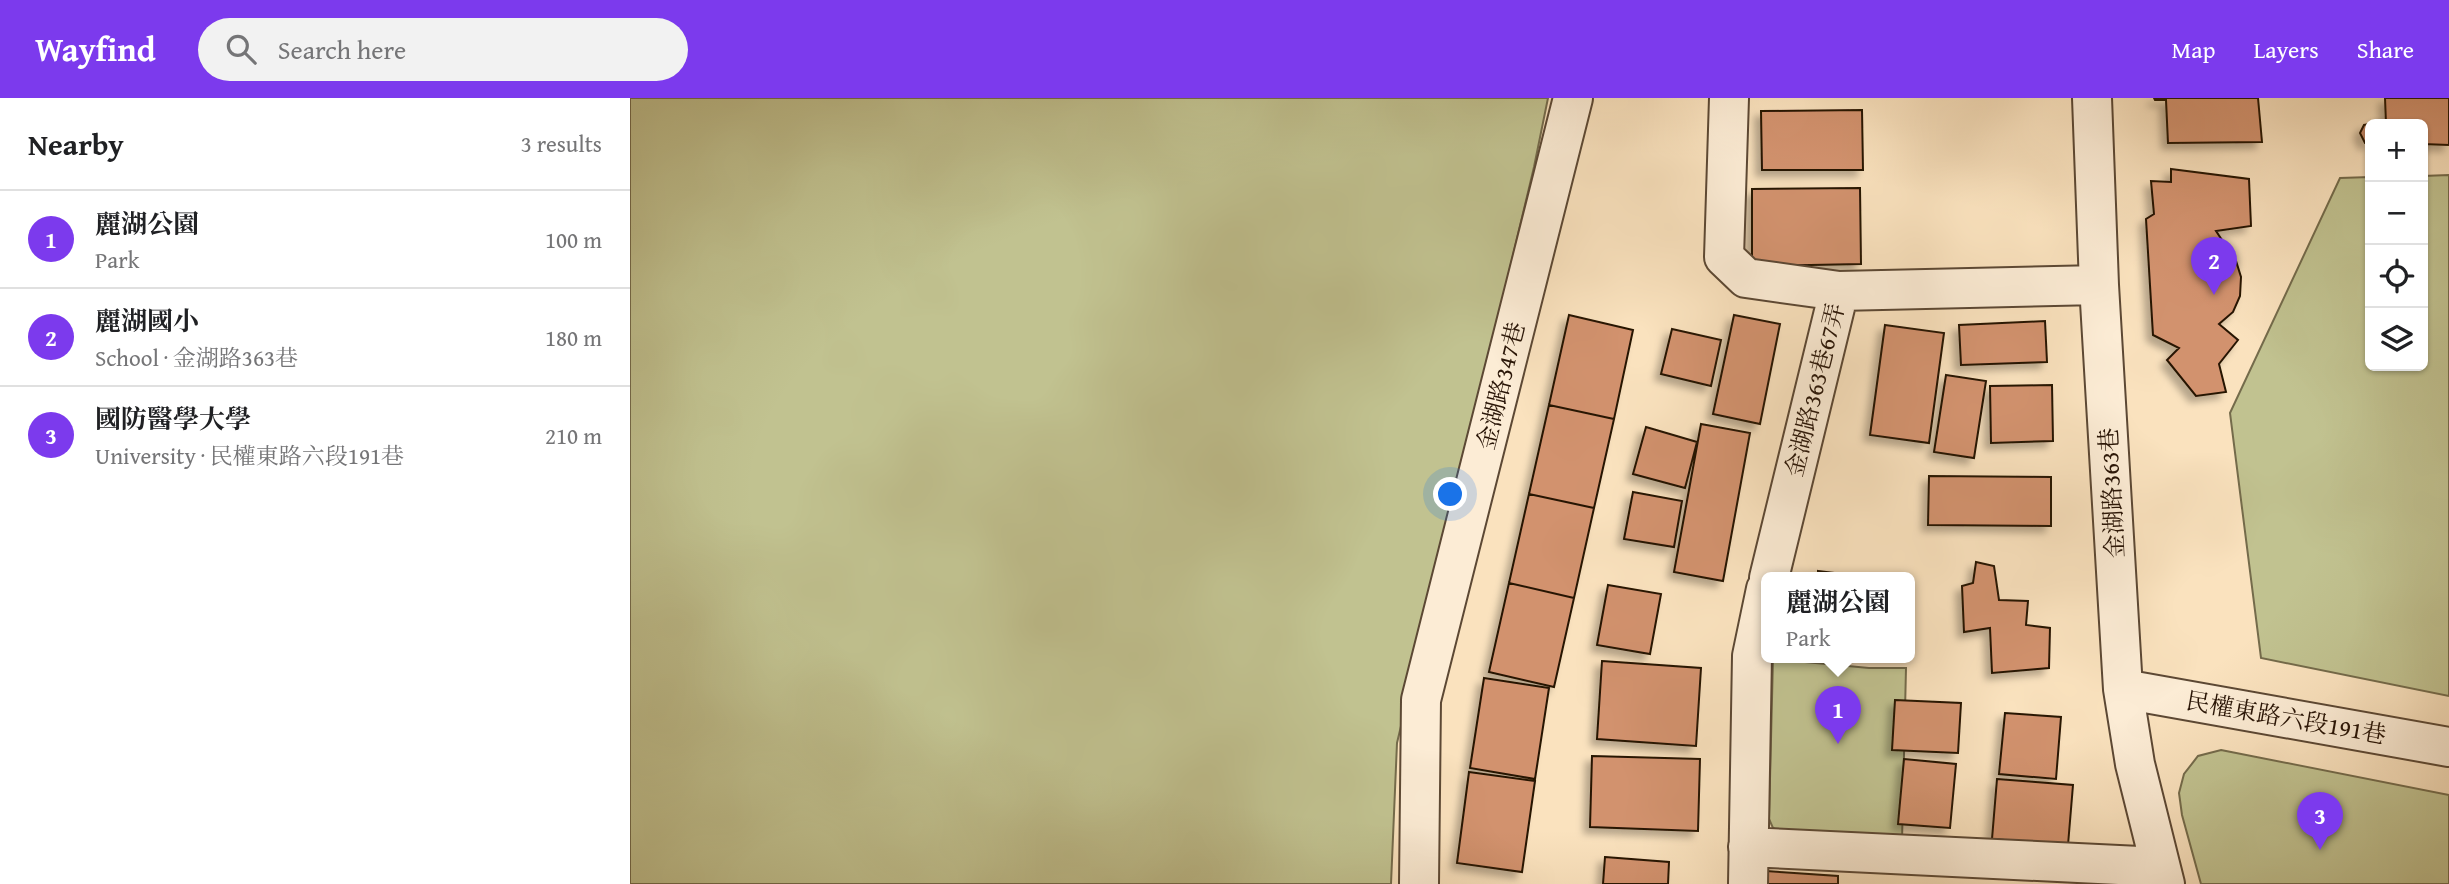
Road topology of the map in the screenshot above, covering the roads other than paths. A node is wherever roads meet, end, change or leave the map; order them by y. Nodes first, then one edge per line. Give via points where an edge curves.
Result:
1 (1573, 98) edge
2 (1729, 98) edge
3 (2092, 98) edge
4 (2099, 285) junction
5 (1839, 291) junction
6 (1770, 572) edge
7 (1761, 613) edge
8 (2123, 689) junction
9 (2449, 747) edge
10 (1748, 866) edge
11 (2163, 876) edge
12 (1419, 884) edge

1 - 12 street, 金湖路347巷 via 1421,700
2 - 5 street via 1724,257 1746,278
3 - 4 street, 金湖路363巷
4 - 5 street, 金湖路363巷67弄
4 - 8 street, 金湖路363巷
5 - 6 street, 金湖路363巷67弄
7 - 10 street via 1752,656
8 - 9 street, 民權東路六段191巷
8 - 11 street, 金湖路363巷 via 2135,764
10 - 11 street

